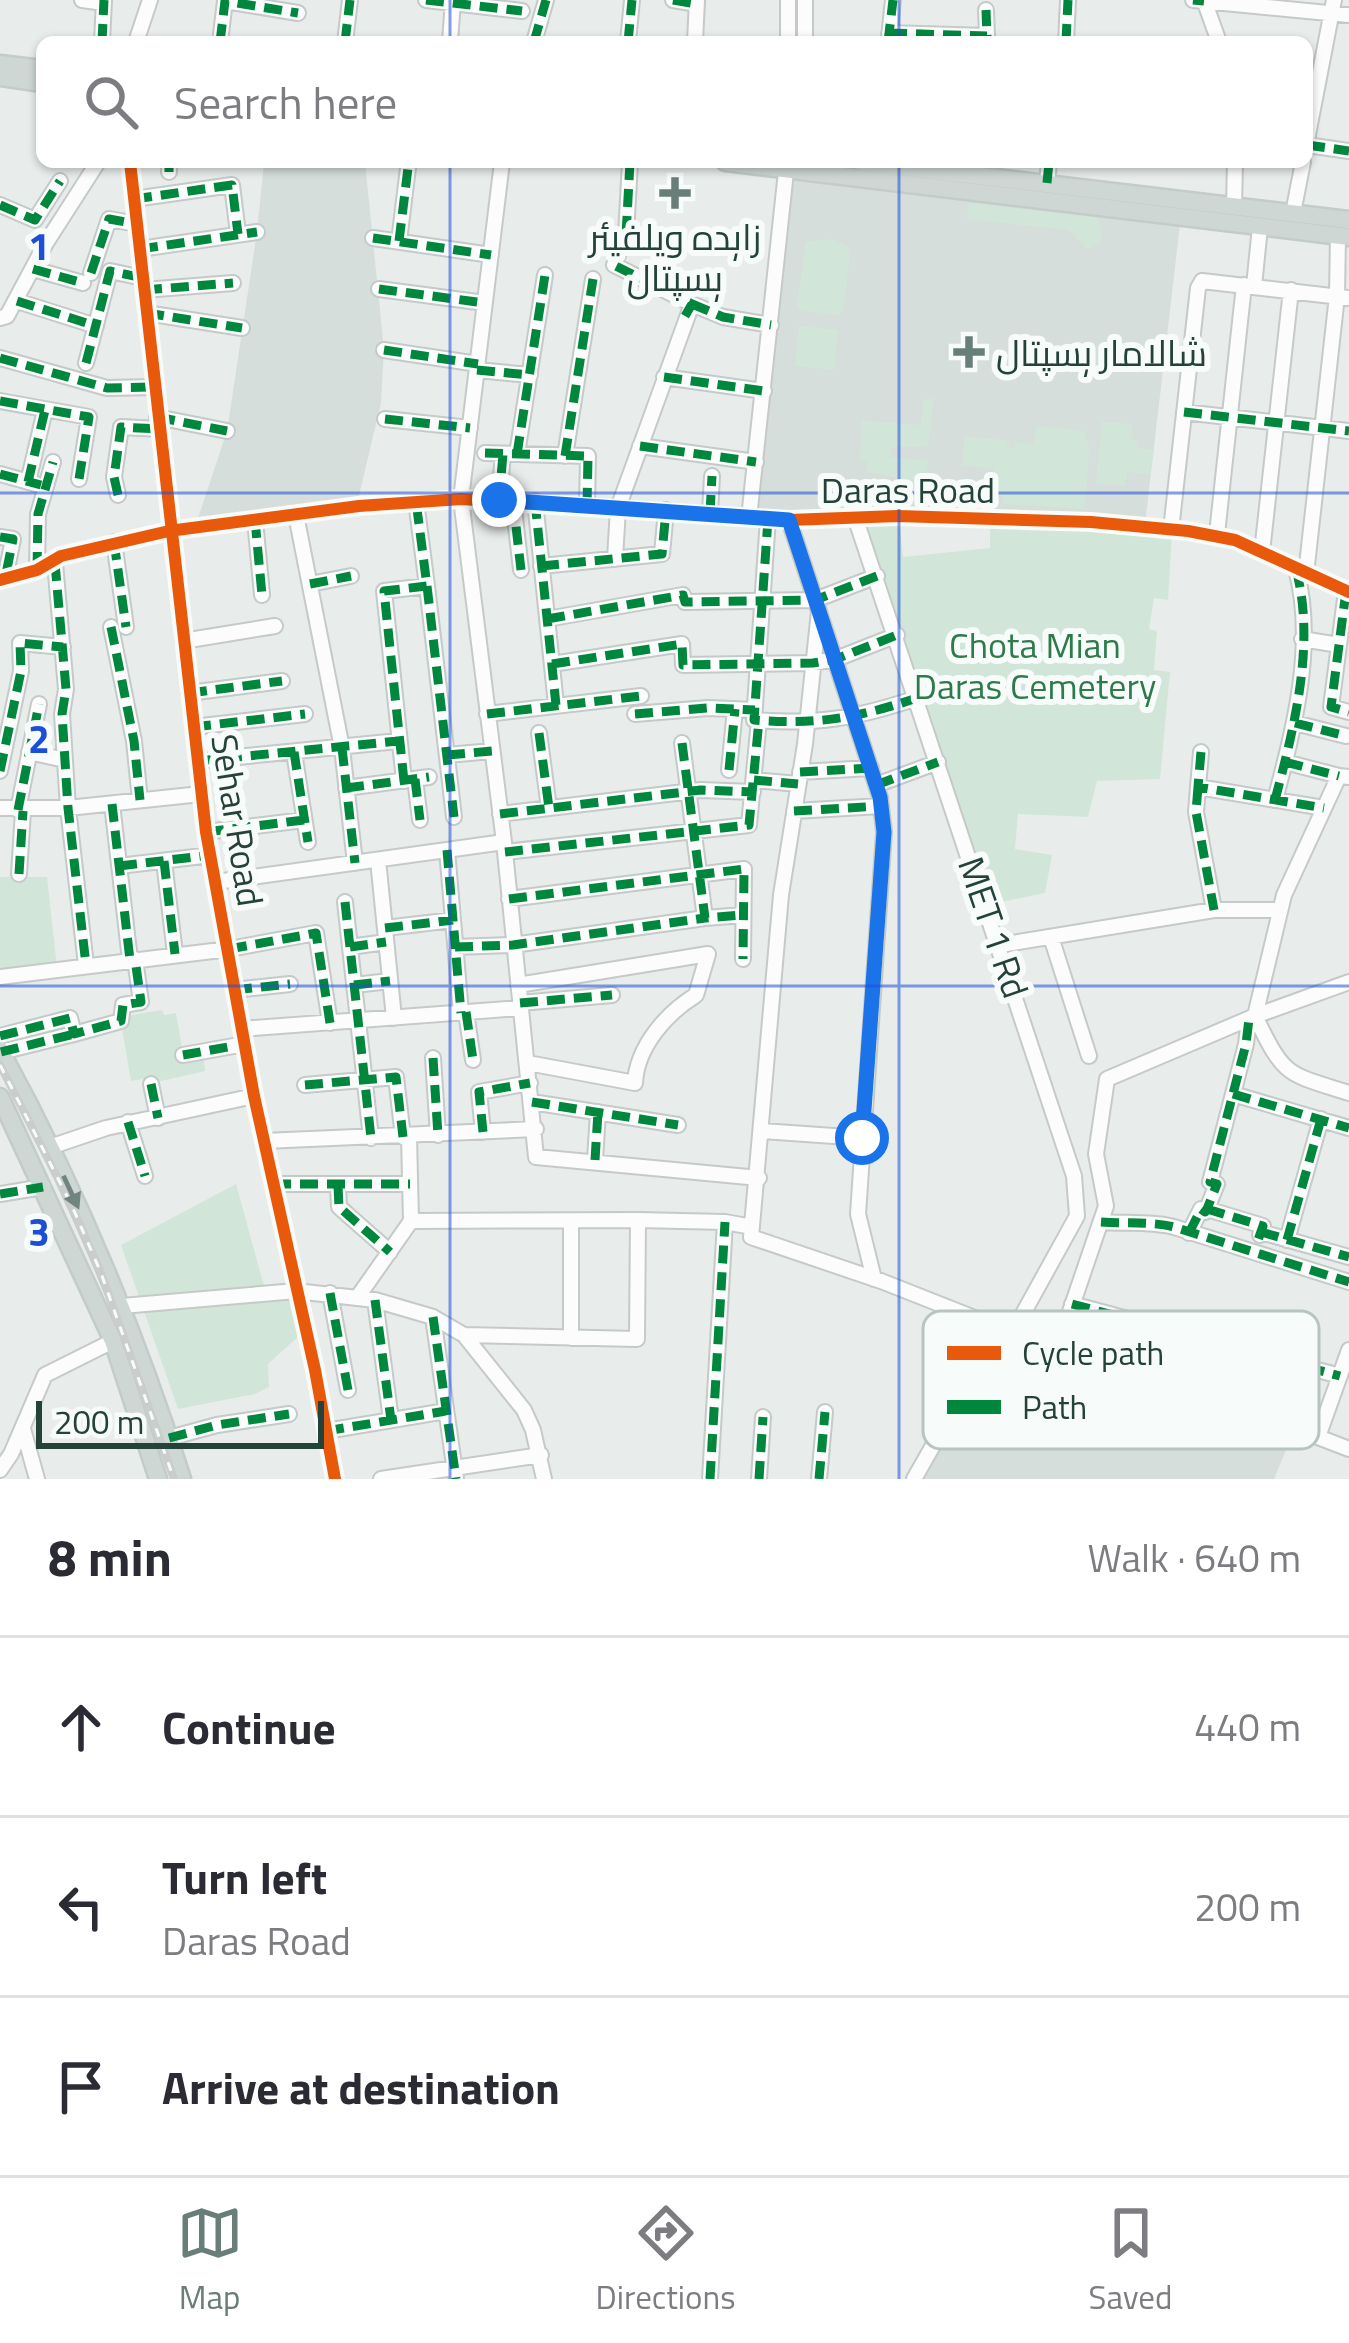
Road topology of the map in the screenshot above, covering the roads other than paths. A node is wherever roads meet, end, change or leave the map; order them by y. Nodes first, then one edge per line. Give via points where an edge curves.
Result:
1 (82, 0) edge
2 (150, 0) edge
3 (350, 0) edge
4 (426, 0) edge
5 (546, 0) edge
6 (632, 0) edge
7 (673, 0) edge
8 (788, 0) edge
9 (805, 0) edge
10 (892, 0) edge
11 (1068, 0) edge
12 (1193, 0) edge
13 (1204, 0) edge
14 (104, 1) edge
15 (453, 1) edge
16 (697, 2) edge
17 (271, 4) edge
18 (1333, 7) edge
19 (986, 10) dead end
20 (522, 11) dead end
21 (298, 13) dead end
22 (1349, 15) edge
23 (102, 36) edge
24 (138, 36) edge
25 (221, 36) edge
26 (346, 36) edge
27 (450, 36) edge
28 (536, 36) edge
29 (629, 36) edge
30 (695, 36) edge
31 (788, 36) edge
32 (805, 36) edge
33 (889, 36) edge
34 (987, 36) edge
35 (1066, 36) edge
36 (1217, 36) edge
37 (0, 64) edge
38 (36, 68) edge
39 (0, 77) edge
40 (36, 82) edge
41 (1313, 111) edge
42 (1313, 143) edge
43 (1349, 151) edge
44 (94, 168) edge
45 (131, 168) edge
46 (408, 168) dead end
47 (501, 168) edge
48 (630, 168) edge
49 (796, 168) edge
50 (814, 168) edge
51 (914, 168) edge
52 (1048, 168) edge
53 (1235, 168) edge
54 (1302, 168) edge
55 (60, 181) dead end
56 (1047, 183) junction
57 (134, 199) junction
58 (1132, 203) junction
59 (0, 205) edge
60 (1234, 207) junction
61 (1293, 212) junction
62 (137, 224) junction
63 (1260, 227) junction
64 (1346, 231) edge
65 (257, 232) dead end
66 (238, 234) junction
67 (373, 238) dead end
68 (399, 241) junction
69 (140, 249) junction
70 (491, 255) junction
71 (33, 269) junction
72 (545, 275) dead end
73 (593, 279) dead end
74 (233, 283) dead end
75 (143, 284) junction
76 (1249, 285) junction
77 (379, 289) dead end
78 (1291, 290) junction
79 (1343, 297) edge
80 (16, 301) junction
81 (485, 303) junction
82 (692, 304) junction
83 (146, 313) junction
84 (0, 317) edge
85 (771, 325) junction
86 (96, 326) junction
87 (242, 328) dead end
88 (384, 350) dead end
89 (0, 358) edge
90 (86, 363) dead end
91 (477, 367) junction
92 (530, 375) junction
93 (664, 377) junction
94 (154, 387) junction
95 (764, 391) junction
96 (1, 406) edge
97 (45, 410) junction
98 (1184, 412) junction
99 (1230, 416) junction
100 (385, 419) dead end
101 (1277, 420) junction
102 (158, 423) junction
103 (470, 428) junction
104 (1322, 428) junction
105 (227, 431) dead end
106 (1349, 431) edge
107 (640, 446) junction
108 (485, 453) dead end
109 (510, 454) junction
110 (565, 456) junction
111 (756, 462) junction
112 (53, 463) dead end
113 (3, 475) edge
114 (712, 476) dead end
115 (79, 478) dead end
116 (28, 482) junction
117 (46, 486) junction
118 (118, 495) dead end
119 (0, 497) edge
120 (461, 499) junction
121 (506, 500) junction
122 (416, 501) junction
123 (535, 501) junction
124 (587, 506) junction
125 (619, 508) junction
126 (665, 510) junction
127 (710, 513) junction
128 (296, 515) junction
129 (855, 517) junction
130 (749, 518) junction
131 (768, 519) junction
132 (255, 520) junction
133 (789, 520) junction
134 (1171, 530) junction
135 (170, 531) junction
136 (1217, 534) junction
137 (0, 537) edge
138 (114, 542) junction
139 (1262, 552) junction
140 (615, 559) junction
141 (55, 563) junction
142 (541, 566) junction
143 (37, 570) junction
144 (521, 570) dead end
145 (1301, 572) junction
146 (351, 576) dead end
147 (877, 576) junction
148 (2, 580) edge
149 (310, 584) junction
150 (427, 586) junction
151 (1347, 591) edge
152 (262, 595) dead end
153 (766, 599) junction
154 (817, 605) junction
155 (547, 619) junction
156 (275, 626) dead end
157 (897, 635) junction
158 (1302, 639) junction
159 (183, 641) junction
160 (1339, 645) junction
161 (63, 647) junction
162 (836, 659) junction
163 (813, 663) junction
164 (552, 664) junction
165 (759, 667) junction
166 (282, 682) dead end
167 (189, 693) junction
168 (640, 696) dead end
169 (917, 698) junction
170 (39, 704) dead end
171 (556, 705) junction
172 (734, 709) junction
173 (1349, 712) edge
174 (305, 714) dead end
175 (487, 714) junction
176 (635, 714) dead end
177 (757, 715) junction
178 (855, 718) junction
179 (1295, 723) junction
180 (806, 724) junction
181 (193, 727) junction
182 (539, 733) dead end
183 (1346, 736) edge
184 (398, 741) junction
185 (682, 742) dead end
186 (342, 748) junction
187 (492, 751) junction
188 (29, 752) junction
189 (294, 752) junction
190 (1201, 752) dead end
191 (447, 755) junction
192 (64, 760) junction
193 (197, 761) junction
194 (938, 761) junction
195 (1285, 762) junction
196 (871, 768) junction
197 (730, 770) dead end
198 (0, 771) edge
199 (1344, 777) edge
200 (799, 778) junction
201 (416, 779) junction
202 (876, 785) junction
203 (753, 786) junction
204 (1198, 787) junction
205 (346, 788) junction
206 (691, 791) junction
207 (201, 794) junction
208 (140, 800) junction
209 (1275, 800) junction
210 (112, 804) junction
211 (881, 806) junction
212 (0, 808) edge
213 (68, 808) junction
214 (549, 808) junction
215 (1324, 808) junction
216 (21, 811) junction
217 (794, 811) junction
218 (500, 814) junction
219 (454, 817) dead end
220 (304, 820) junction
221 (420, 820) dead end
222 (695, 829) junction
223 (206, 832) junction
224 (308, 842) dead end
225 (504, 847) junction
226 (447, 850) junction
227 (211, 856) junction
228 (378, 860) junction
229 (164, 861) junction
230 (355, 862) junction
231 (119, 866) junction
232 (19, 874) dead end
233 (700, 874) junction
234 (216, 881) junction
235 (509, 899) junction
236 (345, 902) dead end
237 (1214, 910) junction
238 (1280, 910) junction
239 (743, 915) junction
240 (705, 918) junction
241 (453, 920) junction
242 (386, 935) junction
243 (1051, 937) junction
244 (513, 945) junction
245 (1000, 945) junction
246 (455, 946) junction
247 (350, 947) junction
248 (229, 949) junction
249 (175, 954) junction
250 (743, 958) dead end
251 (132, 960) junction
252 (86, 965) junction
253 (0, 977) edge
254 (390, 981) junction
255 (1349, 982) edge
256 (290, 984) dead end
257 (354, 985) junction
258 (518, 986) junction
259 (234, 990) junction
260 (612, 995) dead end
261 (520, 1005) junction
262 (464, 1012) junction
263 (1252, 1017) junction
264 (394, 1018) junction
265 (358, 1021) junction
266 (330, 1023) junction
267 (74, 1034) junction
268 (0, 1036) edge
269 (243, 1036) junction
270 (1, 1051) edge
271 (183, 1055) dead end
272 (1089, 1056) dead end
273 (433, 1058) dead end
274 (472, 1060) dead end
275 (528, 1064) junction
276 (364, 1082) junction
277 (530, 1083) junction
278 (151, 1084) dead end
279 (305, 1085) dead end
280 (1349, 1093) edge
281 (1233, 1094) junction
282 (254, 1096) junction
283 (0, 1097) edge
284 (532, 1102) junction
285 (598, 1112) junction
286 (158, 1118) junction
287 (1321, 1119) junction
288 (128, 1123) junction
289 (678, 1125) dead end
290 (1349, 1127) edge
291 (536, 1130) junction
292 (762, 1131) junction
293 (483, 1132) junction
294 (438, 1135) junction
295 (406, 1136) junction
296 (370, 1138) junction
297 (862, 1138) junction
298 (264, 1141) junction
299 (50, 1147) junction
300 (595, 1160) junction
301 (145, 1176) dead end
302 (759, 1178) junction
303 (273, 1184) junction
304 (410, 1184) junction
305 (338, 1186) junction
306 (43, 1187) junction
307 (0, 1194) edge
308 (1207, 1210) junction
309 (638, 1220) junction
310 (411, 1221) junction
311 (571, 1222) junction
312 (725, 1222) junction
313 (1101, 1222) junction
314 (752, 1227) junction
315 (1261, 1232) junction
316 (1189, 1233) junction
317 (1287, 1240) junction
318 (390, 1252) junction
319 (1253, 1253) junction
320 (1349, 1257) edge
321 (1348, 1276) edge
322 (874, 1279) junction
323 (296, 1292) junction
324 (330, 1293) junction
325 (357, 1298) junction
326 (375, 1300) junction
327 (1072, 1304) junction
328 (122, 1306) junction
329 (959, 1311) edge
330 (1018, 1311) edge
331 (1070, 1311) edge
332 (1098, 1311) edge
333 (434, 1317) junction
334 (464, 1335) junction
335 (571, 1337) junction
336 (112, 1341) junction
337 (1349, 1350) edge
338 (1319, 1370) edge
339 (1340, 1376) junction
340 (348, 1390) dead end
341 (446, 1411) junction
342 (825, 1412) dead end
343 (289, 1414) dead end
344 (763, 1417) dead end
345 (392, 1420) junction
346 (23, 1429) junction
347 (326, 1431) junction
348 (1319, 1434) edge
349 (1319, 1437) edge
350 (169, 1438) junction
351 (933, 1449) edge
352 (1349, 1449) edge
353 (541, 1455) junction
354 (0, 1470) edge
355 (455, 1473) edge
356 (37, 1479) edge
357 (158, 1479) edge
358 (182, 1479) edge
359 (335, 1479) edge
360 (381, 1479) edge
361 (544, 1479) edge
362 (710, 1479) edge
363 (759, 1479) edge
364 (819, 1479) edge
365 (914, 1479) edge

1 - 14 street
2 - 24 street
3 - 26 street
4 - 15 street
5 - 28 street
6 - 29 street
7 - 16 street
8 - 31 street
9 - 32 street
10 - 33 street
11 - 35 street
12 - 13 street
13 - 18 street
13 - 36 street
14 - 23 street
15 - 20 street
15 - 27 street
16 - 30 street
17 - 21 street
17 - 25 street via 224,1
18 - 22 street
18 - 41 street
19 - 34 street
37 - 38 main road
39 - 40 main road
42 - 43 street
44 - 71 street
45 - 57 street, Sehar Road
46 - 68 street
47 - 70 street
48 - 82 street via 626,235 614,266
49 - 85 street
50 - 58 main road
51 - 56 main road
52 - 56 street
53 - 60 street
54 - 61 street
55 - 59 street via 35,220
56 - 58 main road
57 - 62 street, Sehar Road
57 - 66 street via 232,184
58 - 60 main road
58 - 63 main road
60 - 61 main road
61 - 64 main road
62 - 69 street, Sehar Road
62 - 71 street via 109,219 87,278
63 - 64 main road
63 - 76 street
64 - 79 street
65 - 66 street
66 - 69 street
67 - 68 street
68 - 70 street
69 - 75 street, Sehar Road
70 - 81 street
71 - 80 street
72 - 92 street
73 - 110 street
74 - 75 street
75 - 83 street, Sehar Road
75 - 86 street via 110,271
76 - 78 street
76 - 98 street via 1209,280 1198,288
76 - 99 street
77 - 81 street
78 - 79 street
78 - 101 street
79 - 104 street
80 - 84 street
80 - 86 street
81 - 91 street
82 - 85 street
82 - 93 street
83 - 87 street
83 - 94 street, Sehar Road
85 - 95 street
86 - 90 street
88 - 91 street
89 - 94 street via 107,388
91 - 92 street
91 - 103 street
92 - 109 street
93 - 95 street
93 - 107 street
94 - 102 street, Sehar Road
95 - 111 street
96 - 97 street
97 - 115 street via 88,417
97 - 116 street
98 - 99 street
98 - 134 street
99 - 101 street
99 - 136 street
100 - 103 street
101 - 104 street
101 - 139 street
102 - 105 street
102 - 118 street via 121,428
102 - 135 street, Sehar Road
103 - 120 street
104 - 106 street
104 - 145 street
107 - 111 street
107 - 125 street
108 - 109 street
109 - 110 street
109 - 121 street
110 - 124 street via 588,456
111 - 130 street
112 - 117 street
113 - 116 street
113 - 119 street
114 - 127 street
116 - 117 street
117 - 143 street
120 - 121 street, Daras Road
120 - 122 street, Daras Road
120 - 175 street
121 - 123 street, Daras Road
121 - 144 street
122 - 128 street, Daras Road
122 - 150 street
123 - 124 street, Daras Road
123 - 142 street
124 - 125 street, Daras Road
125 - 126 street, Daras Road
125 - 140 street
126 - 127 street, Daras Road
126 - 140 street via 662,554
127 - 130 street, Daras Road
128 - 132 street, Daras Road
128 - 149 street
129 - 133 street, Daras Road
129 - 134 street, Daras Road
129 - 147 street, MET 1 Rd
130 - 131 street, Daras Road
131 - 133 street, Daras Road
131 - 153 street
132 - 135 street, Daras Road
132 - 152 street
133 - 154 street
134 - 136 street, Daras Road
135 - 138 street, Daras Road
135 - 159 street, Sehar Road
136 - 139 street, Daras Road
137 - 148 street via 14,538
138 - 141 street, Daras Road
138 - 208 street
139 - 145 street, Daras Road
140 - 142 street
141 - 143 street, Daras Road
141 - 161 street
142 - 155 street
143 - 148 street, Daras Road
145 - 151 street, Daras Road
145 - 158 street
146 - 149 street
147 - 154 street
147 - 157 street, MET 1 Rd
149 - 186 street
150 - 184 street via 384,591
150 - 191 street
151 - 160 street
153 - 154 street
153 - 155 street via 685,602 682,595
153 - 165 street
154 - 162 street
154 - 163 street
155 - 164 street
156 - 159 street
157 - 162 street
157 - 169 street, MET 1 Rd
158 - 160 street
158 - 179 street
159 - 167 street, Sehar Road
160 - 173 street via 1330,707
161 - 192 street
161 - 198 street via 20,644
162 - 163 street
162 - 178 street
163 - 165 street
163 - 180 street
164 - 165 street via 682,644 683,665
164 - 171 street
165 - 177 street
166 - 167 street
167 - 181 street, Sehar Road
168 - 171 street
169 - 178 street
169 - 194 street, MET 1 Rd
170 - 188 street
171 - 175 street
172 - 176 street
172 - 177 street
172 - 197 street
174 - 181 street
175 - 187 street
177 - 180 street
177 - 203 street
178 - 180 street
178 - 196 street
179 - 183 street
179 - 195 street
180 - 200 street
181 - 193 street, Sehar Road
182 - 214 street
184 - 186 street
184 - 201 street
185 - 206 street
186 - 189 street
186 - 205 street
187 - 191 street
187 - 218 street
188 - 192 street
188 - 216 street
189 - 193 street
189 - 220 street
190 - 204 street
191 - 219 street
192 - 213 street
193 - 207 street, Sehar Road
194 - 202 street
194 - 245 street, MET 1 Rd
195 - 199 street
195 - 209 street
196 - 200 street
196 - 202 street
199 - 215 street
200 - 203 street
200 - 217 street
201 - 205 street
201 - 221 street
202 - 211 street
203 - 206 street
203 - 222 street via 748,825
204 - 209 street
204 - 237 street
205 - 230 street
206 - 214 street
206 - 222 street
207 - 208 street
207 - 223 street, Sehar Road
208 - 210 street
209 - 215 street
210 - 213 street
210 - 231 street
211 - 217 street
211 - 297 street
212 - 216 street
213 - 216 street
213 - 252 street
214 - 218 street
215 - 238 street
216 - 232 street
217 - 292 street
218 - 225 street
220 - 223 street
220 - 224 street
222 - 225 street
222 - 233 street
223 - 227 street, Sehar Road
225 - 226 street
225 - 235 street
226 - 228 street
226 - 241 street
227 - 229 street
227 - 234 street, Sehar Road
228 - 230 street
228 - 242 street
229 - 231 street
229 - 249 street
230 - 234 street
231 - 251 street
233 - 235 street
233 - 239 street via 745,869
233 - 240 street
234 - 248 street, Sehar Road
235 - 244 street
236 - 247 street
237 - 238 street
237 - 243 street
238 - 263 street
239 - 240 street
239 - 250 street
240 - 244 street
241 - 242 street
241 - 246 street
242 - 247 street
242 - 254 street
243 - 245 street
243 - 272 street
244 - 246 street
244 - 258 street
245 - 330 street, MET 1 Rd via 1077,1199 1077,1216
246 - 262 street
247 - 257 street
248 - 249 street
248 - 259 street, Sehar Road
248 - 266 street via 316,933
249 - 251 street
251 - 252 street
251 - 267 street via 141,1002 123,1005 121,1021
252 - 253 street
254 - 257 street
254 - 264 street
255 - 263 street
256 - 259 street
257 - 265 street
258 - 261 street
258 - 275 street via 708,955 696,994 668,1012 634,1083
259 - 269 street, Sehar Road
260 - 261 street
261 - 262 street
261 - 275 street
262 - 264 street
262 - 274 street
263 - 280 street via 1278,1065
263 - 281 street
263 - 313 street via 1106,1079 1096,1154 1106,1206
264 - 265 street
265 - 266 street
265 - 276 street
266 - 269 street
267 - 268 street via 70,1018
267 - 270 street
269 - 271 street
269 - 282 street, Sehar Road
270 - 299 main road
273 - 294 street
275 - 277 street
276 - 279 street
276 - 295 street via 396,1077
276 - 296 street
277 - 284 street
277 - 293 street via 479,1092
278 - 286 street
281 - 287 street
281 - 308 street
282 - 286 street
282 - 298 street, Sehar Road
283 - 306 main road
284 - 285 street
284 - 291 street
285 - 289 street
285 - 300 street
286 - 288 street
287 - 290 street
287 - 317 street
288 - 299 street
288 - 301 street
291 - 293 street
291 - 300 street via 536,1156
292 - 297 street
292 - 302 street
293 - 294 street
294 - 295 street
295 - 296 street
295 - 304 street
296 - 298 street
297 - 322 street via 858,1214
298 - 303 street, Sehar Road
299 -> 328 main road
300 - 302 street
302 - 314 street
303 - 305 street
303 - 323 street, Sehar Road
304 - 305 street
304 - 310 street
305 - 318 street via 339,1208
306 - 307 street
306 - 336 main road
308 - 315 street
308 - 316 street
309 - 311 street
309 - 312 street
309 - 335 street via 637,1339
310 - 311 street
310 - 318 street
311 - 335 street
312 - 314 street
312 - 362 street
313 - 316 street via 1154,1222
313 - 327 street
314 - 322 street via 751,1237
315 - 317 street
315 - 319 street
316 - 319 street
317 - 320 street
318 - 325 street
319 - 321 street
322 - 329 street
323 - 324 street
323 - 328 street
323 - 347 street, Sehar Road
324 - 325 street
324 - 340 street
325 - 326 street
326 - 333 street
326 - 345 street
327 - 331 street
327 - 332 street
328 - 350 main road
333 - 334 street
333 - 341 street
334 - 335 street
334 - 353 street via 524,1410
336 - 346 street via 45,1376
336 - 357 main road
337 - 339 street
338 - 339 street
339 - 348 street
341 - 345 street
341 - 355 street
342 - 364 street
343 - 350 street
344 - 363 street
345 - 347 street
346 - 354 street
346 - 356 street
347 - 359 street, Sehar Road
349 - 352 street
350 - 358 main road
351 - 365 street, MET 1 Rd
353 - 355 street
353 - 361 street
355 - 360 street

